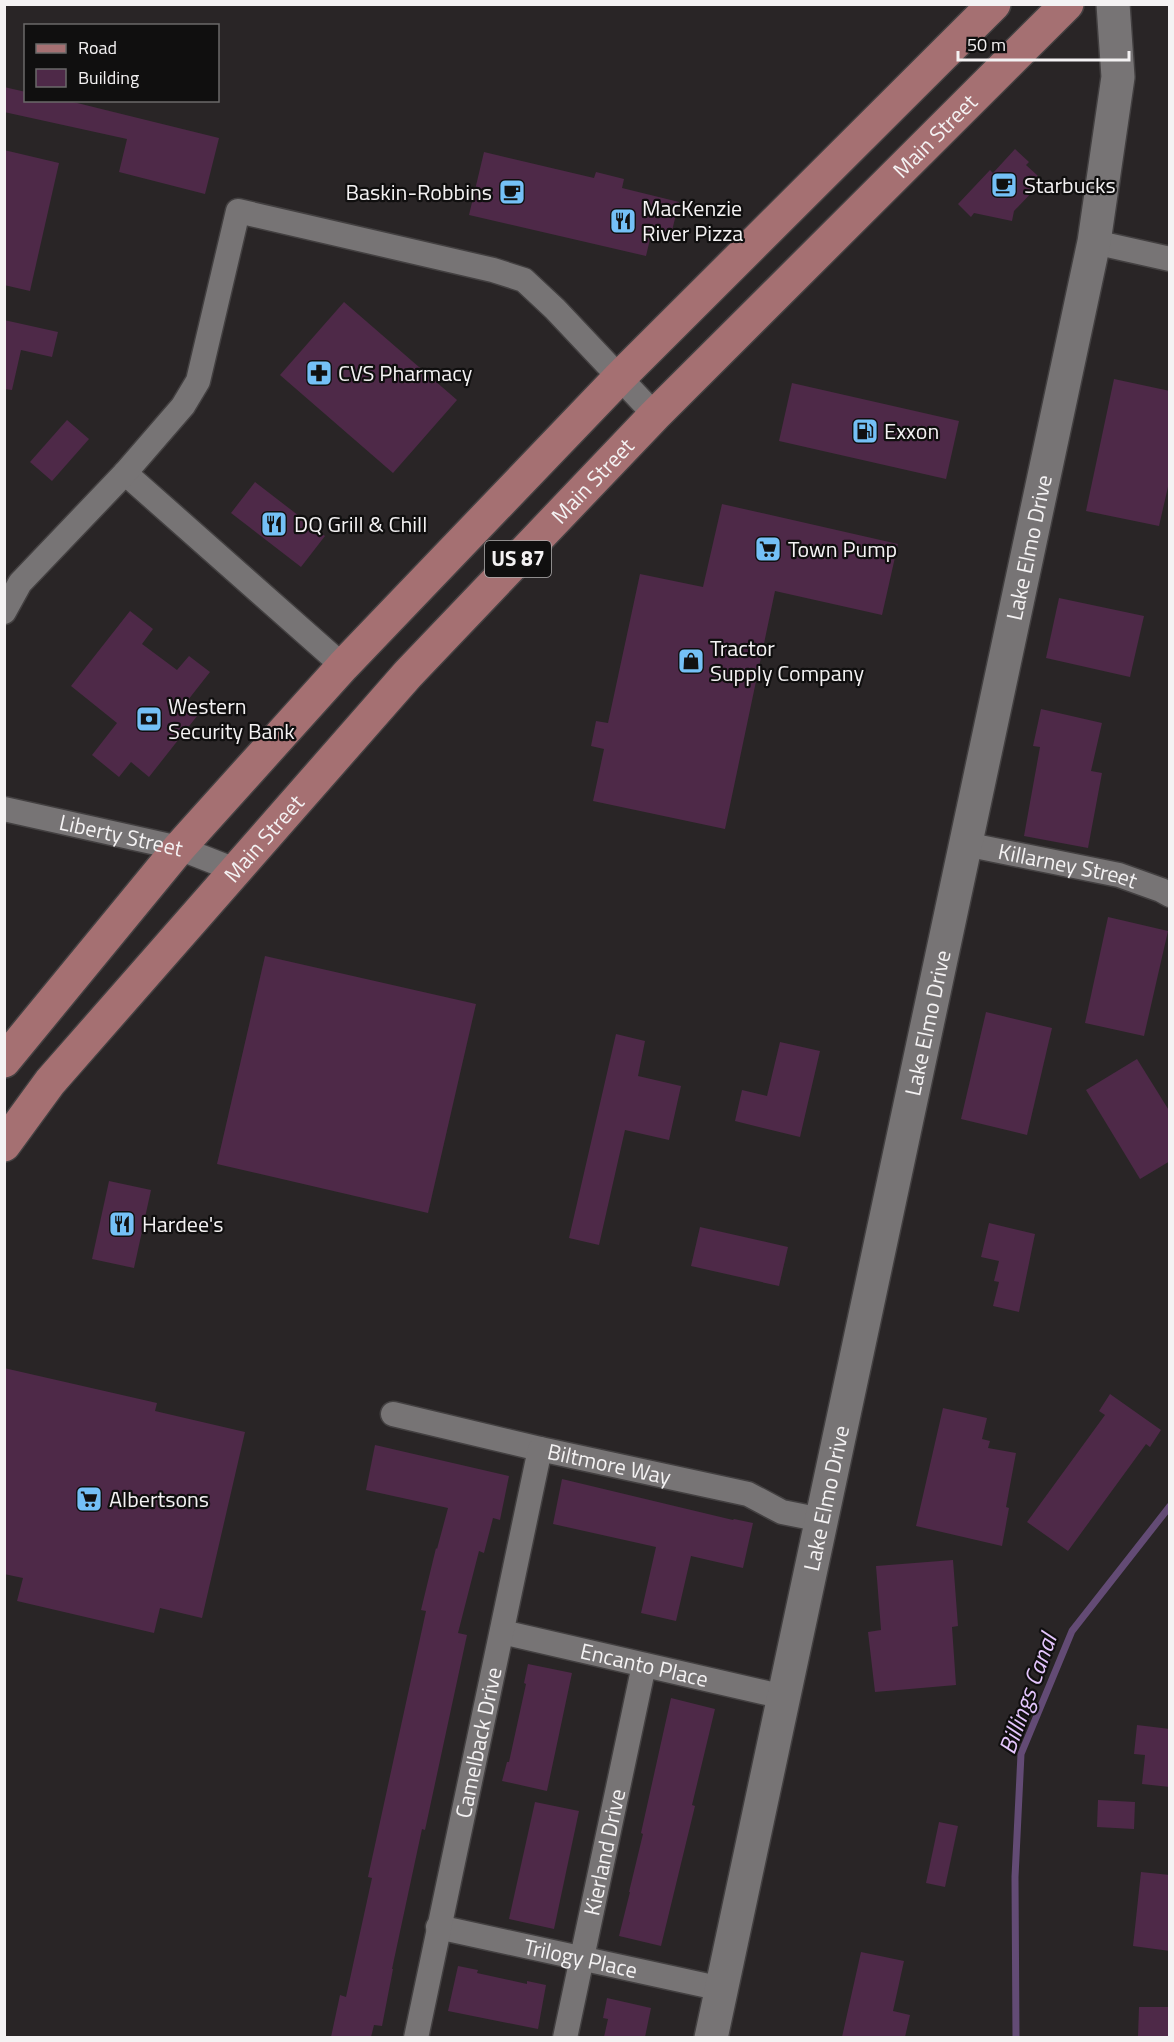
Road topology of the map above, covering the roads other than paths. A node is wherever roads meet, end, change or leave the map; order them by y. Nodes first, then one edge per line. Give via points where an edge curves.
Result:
1 (994, 4) edge
2 (1067, 4) edge
3 (1113, 4) edge
4 (1094, 242) junction
5 (1170, 259) edge
6 (620, 377) junction
7 (655, 416) junction
8 (125, 473) junction
9 (4, 612) edge
10 (343, 666) junction
11 (4, 809) edge
12 (965, 844) junction
13 (179, 848) junction
14 (235, 870) junction
15 (1170, 895) edge
16 (4, 1061) edge
17 (4, 1145) edge
18 (393, 1414) dead end
19 (540, 1449) junction
20 (822, 1520) junction
21 (502, 1632) junction
22 (644, 1665) junction
23 (784, 1697) junction
24 (438, 1927) junction
25 (582, 1959) junction
26 (722, 1989) junction
27 (416, 2037) edge
28 (565, 2037) edge
29 (711, 2037) edge

1 - 6 main road, US 87
2 - 7 main road, Main Street / US 87
3 - 4 main road, Lake Elmo Drive via 1118,77
4 - 5 street
4 - 12 main road, Lake Elmo Drive
6 - 7 street
6 - 8 street via 524,280 238,211 198,381 183,405
6 - 10 main road, US 87
7 - 14 main road, Main Street / US 87 via 408,674
8 - 9 street via 20,582
8 - 10 street
10 - 13 main road, US 87
11 - 13 street, Liberty Street
12 - 15 street, Killarney Street via 1119,875
12 - 20 main road, Lake Elmo Drive
13 - 14 street, Liberty Street
13 - 16 main road, US 87
14 - 17 main road, Main Street / US 87 via 50,1082
18 - 19 street, Biltmore Way
19 - 20 street, Biltmore Way via 748,1494 782,1512
19 - 21 street, Camelback Drive
20 - 23 main road, Lake Elmo Drive
21 - 22 street, Encanto Place
21 - 24 street, Camelback Drive
22 - 23 street, Encanto Place
22 - 25 street, Kierland Drive
23 - 26 main road, Lake Elmo Drive
24 - 25 street, Trilogy Place
24 - 27 street, Camelback Drive
25 - 26 street, Trilogy Place
25 - 28 street, Kierland Drive
26 - 29 main road, Lake Elmo Drive

